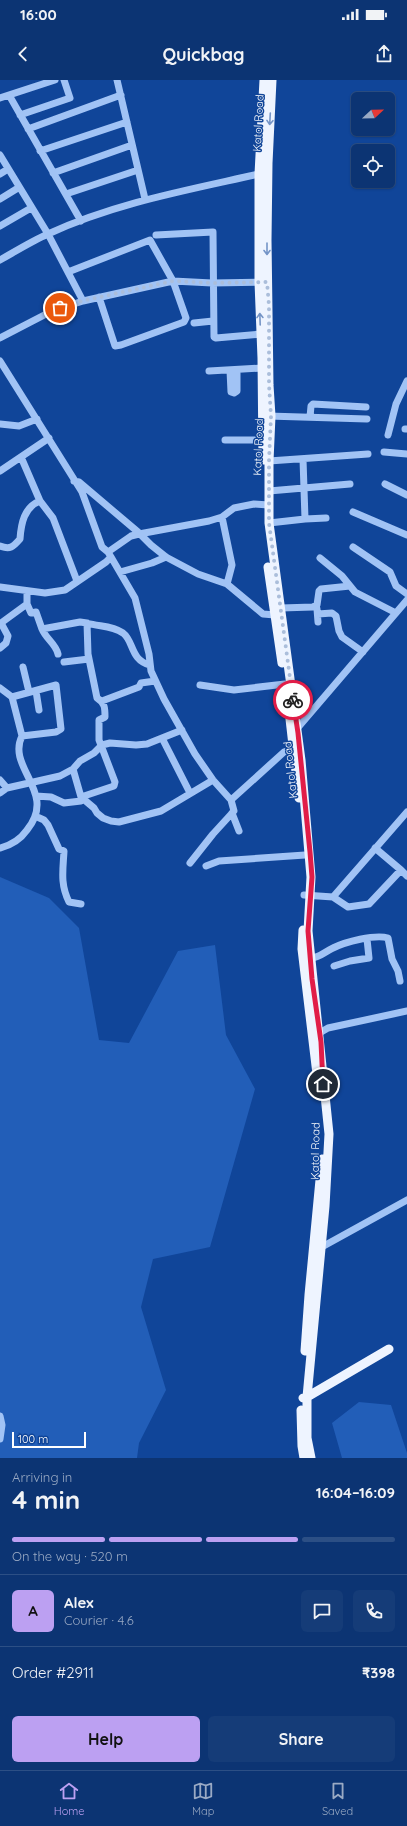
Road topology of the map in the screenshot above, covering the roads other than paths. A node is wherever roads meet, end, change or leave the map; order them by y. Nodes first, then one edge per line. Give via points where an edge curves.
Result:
1 (55, 80) edge
2 (64, 80) edge
3 (117, 80) edge
4 (264, 80) edge
5 (272, 80) edge
6 (9, 95) junction
7 (121, 95) junction
8 (0, 98) edge
9 (20, 115) junction
10 (126, 122) junction
11 (28, 129) junction
12 (132, 145) junction
13 (40, 151) junction
14 (0, 155) edge
15 (8, 169) junction
16 (138, 170) junction
17 (53, 173) junction
18 (0, 174) edge
19 (264, 175) junction
20 (18, 188) junction
21 (66, 194) junction
22 (0, 199) edge
23 (145, 199) junction
24 (31, 208) junction
25 (81, 221) junction
26 (0, 226) edge
27 (48, 234) junction
28 (156, 235) dead end
29 (0, 260) edge
30 (68, 272) junction
31 (173, 281) junction
32 (263, 282) junction
33 (212, 283) junction
34 (99, 297) junction
35 (82, 301) junction
36 (213, 321) junction
37 (194, 323) dead end
38 (261, 334) junction
39 (0, 338) edge
40 (0, 361) edge
41 (262, 368) junction
42 (209, 371) dead end
43 (407, 381) edge
44 (366, 407) dead end
45 (267, 416) junction
46 (310, 418) junction
47 (36, 419) junction
48 (367, 419) dead end
49 (0, 424) edge
50 (388, 435) dead end
51 (49, 438) junction
52 (225, 440) dead end
53 (263, 440) junction
54 (384, 452) dead end
55 (368, 454) dead end
56 (407, 454) edge
57 (21, 457) junction
58 (303, 459) junction
59 (269, 461) junction
60 (0, 471) edge
61 (74, 481) junction
62 (350, 484) dead end
63 (385, 484) dead end
64 (304, 489) junction
65 (269, 491) junction
66 (407, 495) edge
67 (40, 501) junction
68 (266, 504) junction
69 (353, 512) dead end
70 (222, 518) junction
71 (326, 518) dead end
72 (305, 519) junction
73 (269, 523) junction
74 (139, 534) junction
75 (407, 535) edge
76 (0, 546) edge
77 (353, 547) dead end
78 (109, 554) junction
79 (166, 556) junction
80 (320, 558) dead end
81 (120, 572) junction
82 (77, 582) junction
83 (227, 584) junction
84 (350, 586) junction
85 (0, 588) edge
86 (27, 591) junction
87 (407, 594) edge
88 (407, 600) edge
89 (27, 604) junction
90 (317, 605) junction
91 (279, 612) junction
92 (396, 613) junction
93 (87, 623) junction
94 (42, 629) junction
95 (0, 648) edge
96 (363, 652) junction
97 (58, 654) dead end
98 (89, 658) junction
99 (64, 662) dead end
100 (150, 664) junction
101 (23, 667) dead end
102 (156, 680) junction
103 (285, 684) junction
104 (200, 685) dead end
105 (0, 688) edge
106 (33, 692) junction
107 (12, 697) junction
108 (102, 701) junction
109 (39, 710) dead end
110 (182, 730) junction
111 (295, 731) junction
112 (22, 736) junction
113 (162, 738) junction
114 (102, 745) junction
115 (296, 747) junction
116 (73, 769) junction
117 (0, 780) edge
118 (213, 780) junction
119 (30, 782) junction
120 (7, 788) junction
121 (0, 793) edge
122 (190, 793) junction
123 (36, 796) junction
124 (81, 797) junction
125 (231, 800) junction
126 (407, 812) edge
127 (232, 813) junction
128 (35, 816) junction
129 (239, 831) dead end
130 (0, 848) edge
131 (375, 848) junction
132 (304, 855) junction
133 (190, 863) dead end
134 (206, 866) dead end
135 (401, 870) junction
136 (407, 876) edge
137 (307, 895) junction
138 (333, 897) junction
139 (81, 904) dead end
140 (367, 938) junction
141 (310, 958) junction
142 (334, 966) dead end
143 (400, 981) dead end
144 (407, 1011) edge
145 (315, 1035) junction
146 (407, 1200) edge
147 (320, 1248) junction
148 (389, 1349) dead end
149 (305, 1397) junction
150 (0, 1416) edge
151 (0, 1439) edge
152 (304, 1458) edge
153 (311, 1458) edge

1 - 6 street
2 - 9 street via 70,98
3 - 7 street
4 - 19 main road, Katol Road
5 -> 19 main road, Katol Road
6 - 8 street
6 - 9 street
7 - 10 street
7 - 11 street
9 - 11 street
10 - 12 street
10 - 13 street
11 - 13 street
12 - 16 street
12 - 17 street
13 - 17 street
14 - 15 street
15 - 18 street
15 - 20 street
16 - 21 street
16 - 23 street
17 - 21 street
19 - 23 street
19 - 32 main road, Katol Road
20 - 22 street
20 - 24 street
21 - 25 street
23 - 25 street
24 - 26 street
24 - 27 street
25 - 27 street
27 - 29 street
27 - 30 street
28 - 33 street via 213,232
30 - 31 street via 150,240
30 - 35 street
31 - 33 street
31 - 34 street
31 - 34 street via 186,318 184,322 118,346 114,344
32 - 33 street
38 -> 32 main road, Katol Road
32 - 45 main road, Katol Road via 269,306
33 - 36 street
34 - 35 street
35 - 39 street via 52,311
36 - 37 street
36 - 38 street via 216,338
38 - 41 main road, Katol Road
40 - 47 street
41 - 42 street
41 - 45 main road, Katol Road
43 - 50 street via 396,404
44 - 46 street via 313,404
45 - 46 street
45 - 53 main road, Katol Road
45 - 59 main road, Katol Road
46 - 48 street
47 - 49 street via 19,426
47 - 51 street
51 - 57 street
51 - 61 street
52 - 53 street
53 - 68 main road, Katol Road
54 - 56 street
55 - 58 street
57 - 60 street
57 - 67 street
58 - 59 street
58 - 64 street
59 - 65 main road, Katol Road
61 - 74 street via 79,482
61 - 78 street via 82,492 102,547
62 - 64 street
63 - 66 street
64 - 65 street
64 - 72 street
65 - 68 main road, Katol Road
67 - 76 street via 27,509 20,539 12,548
67 - 82 street via 53,518
68 - 70 street via 234,508
68 - 73 main road, Katol Road
68 - 91 main road, Katol Road
69 - 75 street
70 - 74 street
70 - 83 street via 232,565
71 - 72 street
72 - 73 street
73 - 91 main road, Katol Road
74 - 78 street via 131,536
74 - 79 street
77 - 87 street via 390,572 396,586
78 - 81 street
78 - 82 street via 94,571
79 - 81 street via 152,563
79 - 83 street via 198,574
80 - 84 street
81 - 100 street via 135,598
82 - 86 street via 65,590 45,593
83 - 91 street via 263,614
84 - 90 street via 321,589
84 - 92 street via 355,592
85 - 86 street
86 - 89 street
88 - 92 street
89 - 94 street via 31,613 36,612
89 - 95 street via 1,623 8,636 6,643
90 - 91 street
90 - 96 street via 318,618 332,613 336,616 342,637
91 - 103 main road, Katol Road
91 - 111 main road, Katol Road
92 - 96 street
93 - 94 street
93 - 98 street
93 - 100 street via 111,627 125,634 143,663
94 - 97 street via 45,636 55,645
96 - 111 street
98 - 99 street
98 - 108 street via 94,689 97,698
100 - 102 street
101 - 106 street
102 - 108 street via 141,683 139,687
102 - 110 street
103 - 104 street via 234,690
103 - 111 main road, Katol Road
105 - 107 street
106 - 107 street
106 - 109 street
106 - 112 street via 56,685 61,729 56,732
107 - 112 street
108 - 114 street via 105,717 99,720 99,740
110 - 113 street
110 - 118 street
111 - 115 main road, Katol Road
112 - 119 street via 18,742 18,750
113 - 114 street via 147,744
113 - 122 street
114 - 116 street
114 - 124 street via 115,782 114,786
115 - 125 street via 284,752
115 - 132 main road, Katol Road
115 - 137 main road, Katol Road via 310,852
116 - 119 street via 60,776
116 - 124 street
117 - 120 street
118 - 122 street
118 - 125 street
119 - 120 street
119 - 123 street
120 - 121 street
122 - 124 street via 154,814 119,822 103,818
123 - 124 street via 51,797 64,803 81,801
123 - 128 street via 38,804
125 - 127 street via 234,811
126 - 131 street
127 - 129 street
127 - 133 street
128 - 130 street via 22,837
128 - 139 street via 44,820 59,849 64,851 62,883 69,902
131 - 135 street
131 - 138 street
132 - 134 street via 219,861
132 - 137 main road, Katol Road
135 - 136 street
135 - 138 street via 369,904 348,907
137 - 138 street
137 - 141 main road, Katol Road
137 - 145 main road, Katol Road via 302,949
140 - 141 street via 333,948 318,958
140 - 142 street via 369,958
140 - 143 street via 388,938 392,960
141 - 145 main road, Katol Road
144 - 145 street via 328,1028
145 - 147 main road, Katol Road via 329,1134 326,1206
145 - 149 main road, Katol Road via 324,1131 309,1295
146 - 147 street
147 - 149 main road, Katol Road
148 - 149 main road
149 - 152 main road, Katol Road via 301,1423
149 - 153 main road, Katol Road via 307,1438
150 - 151 street

